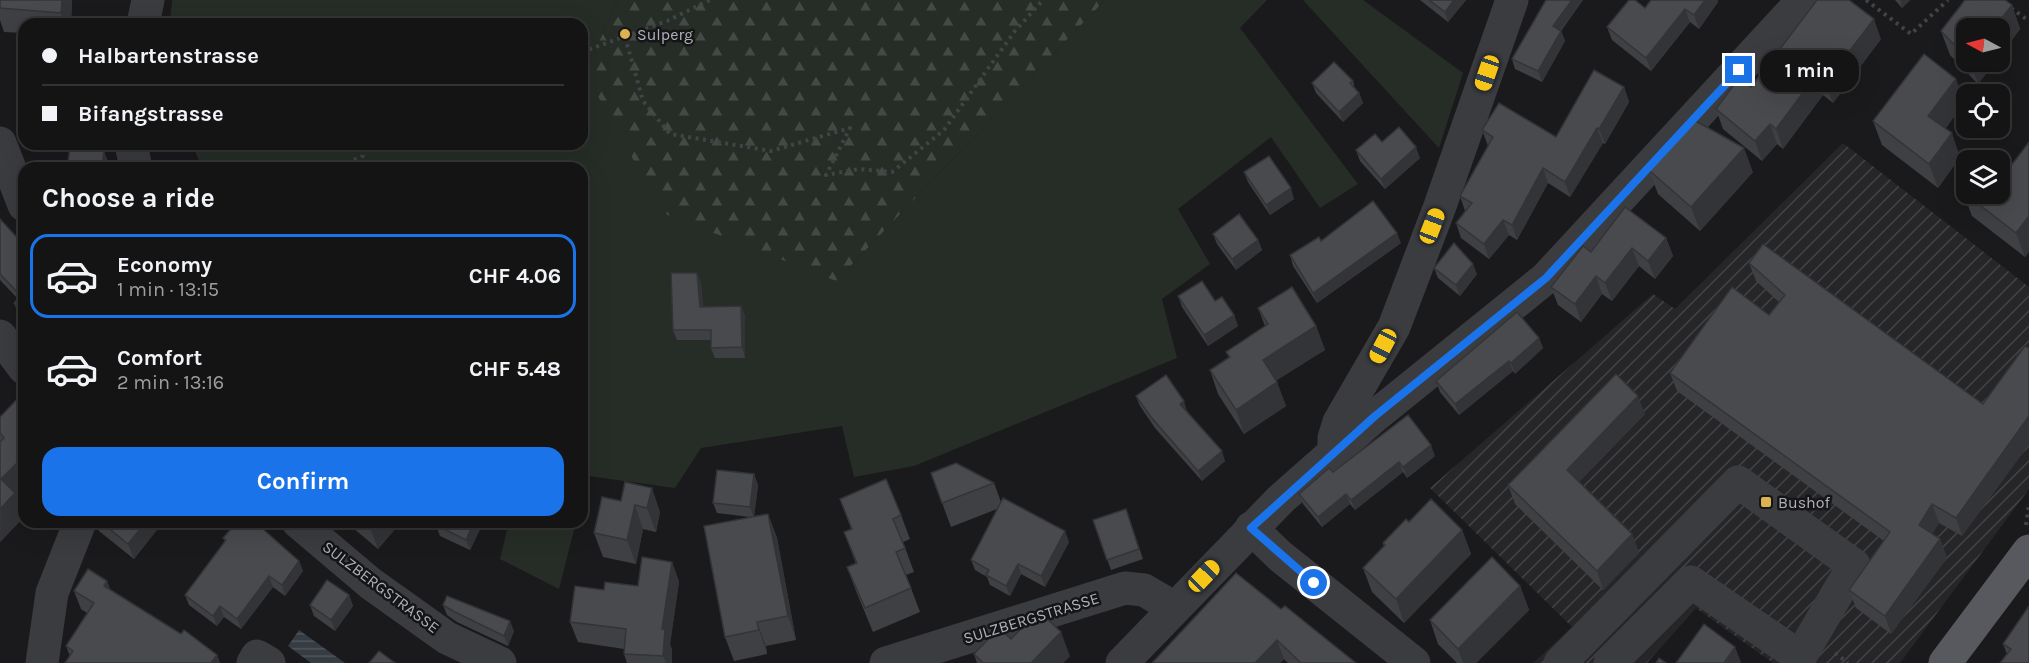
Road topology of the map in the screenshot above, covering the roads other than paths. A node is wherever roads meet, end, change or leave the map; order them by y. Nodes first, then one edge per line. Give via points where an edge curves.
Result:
1 (148, 0) edge
2 (1512, 0) edge
3 (1803, 0) edge
4 (144, 18) edge
5 (0, 143) edge
6 (18, 190) edge
7 (0, 336) edge
8 (18, 360) edge
9 (1334, 452) junction
10 (78, 528) edge
11 (305, 528) edge
12 (1251, 528) junction
13 (2029, 551) edge
14 (1173, 607) junction
15 (42, 663) edge
16 (500, 663) edge
17 (886, 663) edge
18 (1122, 663) edge
19 (1414, 663) edge
20 (1560, 663) edge
21 (1610, 663) edge
22 (1945, 663) edge

1 - 4 street
2 - 9 street via 1394,327 1339,422
3 - 9 street via 1546,278
5 - 6 street
7 - 8 street
9 - 12 street
10 - 15 street via 52,593
11 - 16 street, SULZBERGSTRASSE via 370,583 447,638
12 - 14 street
12 - 19 street via 1280,556
13 - 22 main road
14 - 17 street, SULZBERGSTRASSE via 1144,590 1125,588
14 - 18 street
20 - 21 street via 1738,482 1854,565 1800,657 1691,582

